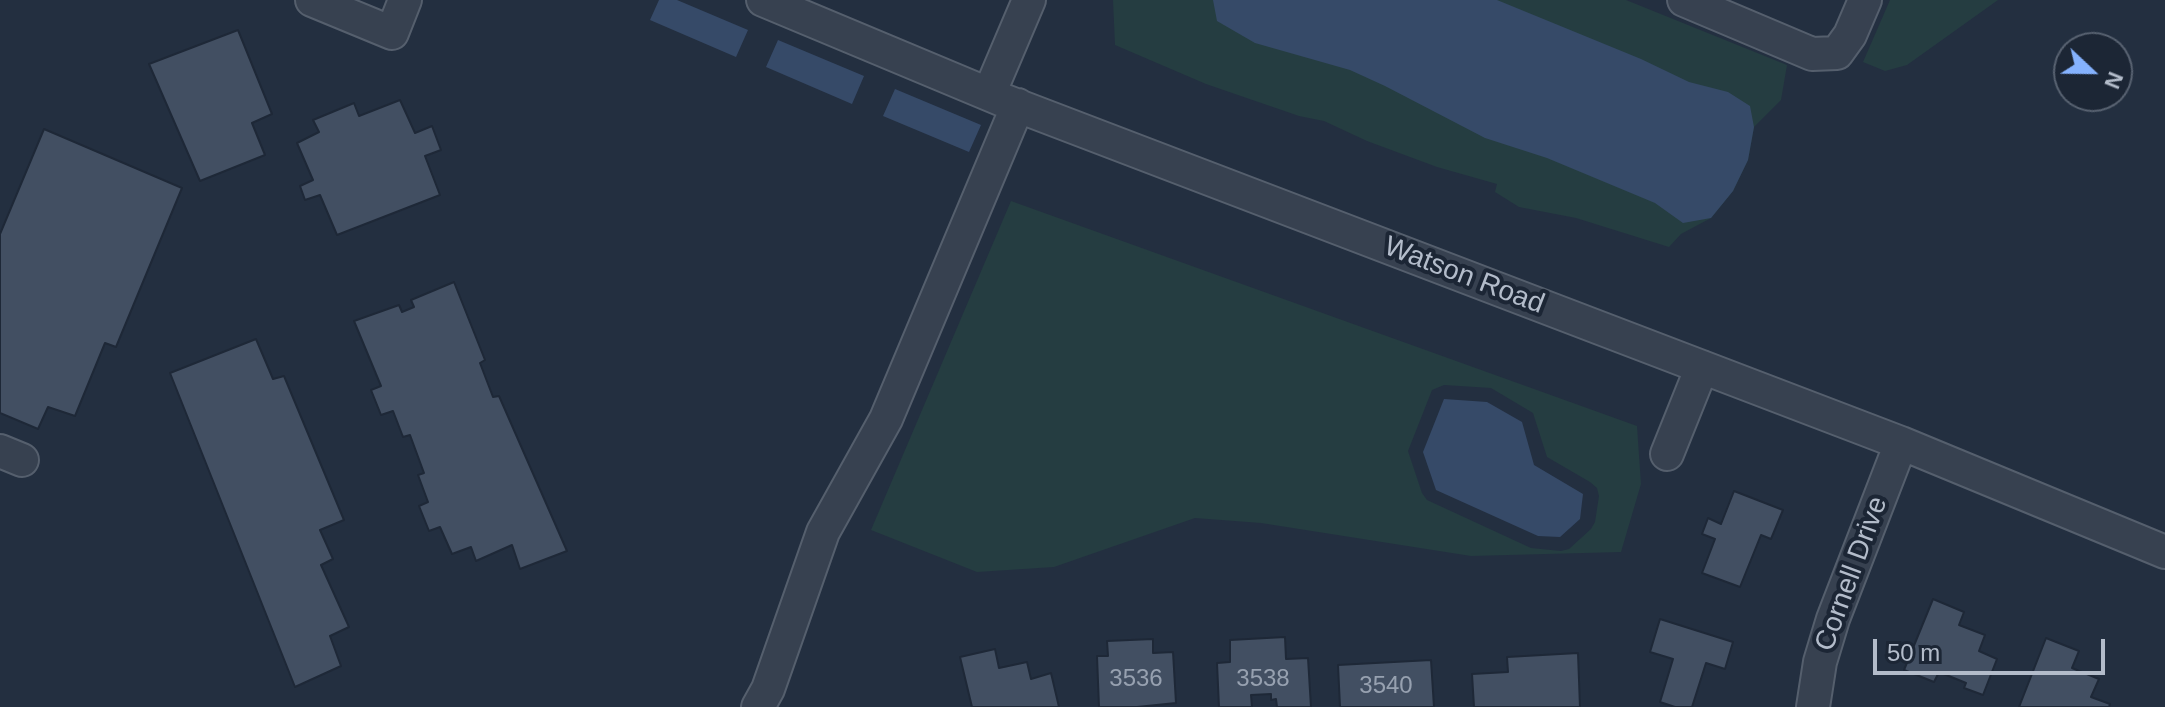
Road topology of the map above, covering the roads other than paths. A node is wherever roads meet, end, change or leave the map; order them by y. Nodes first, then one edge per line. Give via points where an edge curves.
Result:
1 (312, 0) edge
2 (405, 0) edge
3 (763, 0) edge
4 (1029, 0) edge
5 (1684, 0) edge
6 (1865, 0) edge
7 (807, 8) edge
8 (1004, 100) junction
9 (1702, 367) junction
10 (1901, 443) junction
11 (1667, 454) dead end
12 (2165, 552) edge
13 (758, 707) edge
14 (1813, 707) edge

1 - 2 street via 392,33
3 - 7 street, Watson Road
4 - 8 street
5 - 6 street via 1812,54 1837,53
7 - 8 street, Watson Road
8 - 9 street, Watson Road
8 - 13 street via 886,419 823,532
9 - 10 street, Watson Road
9 - 11 street
10 - 12 street, Watson Road
10 - 14 street, Cornell Drive via 1833,619

